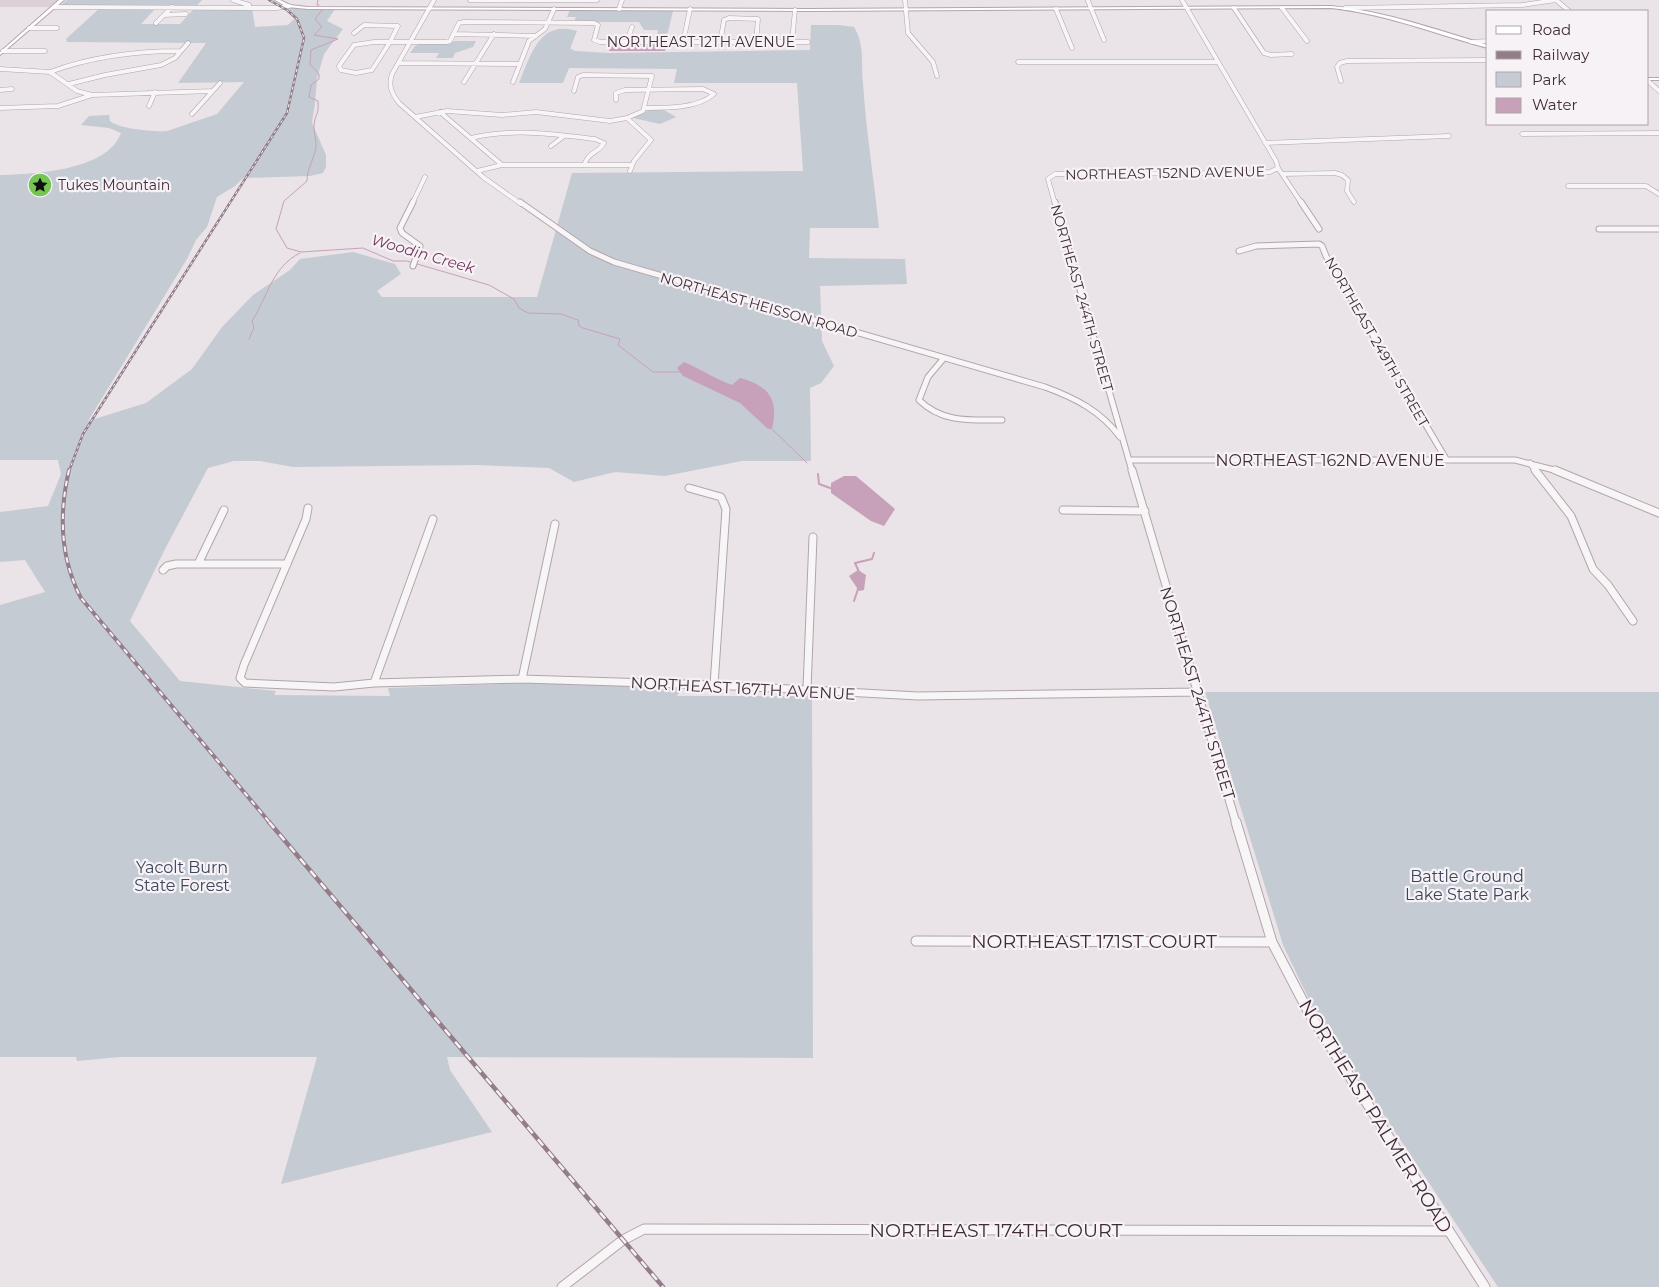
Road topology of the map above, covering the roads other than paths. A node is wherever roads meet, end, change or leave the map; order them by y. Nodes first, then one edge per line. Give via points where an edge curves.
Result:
1 (62, 0) edge
2 (214, 0) edge
3 (233, 0) edge
4 (278, 0) edge
5 (434, 0) edge
6 (470, 0) edge
7 (597, 0) edge
8 (622, 0) edge
9 (904, 0) edge
10 (1182, 0) edge
11 (1556, 0) edge
12 (1088, 1) edge
13 (1507, 2) edge
14 (289, 6) junction
15 (54, 7) junction
16 (172, 7) junction
17 (208, 7) junction
18 (253, 7) junction
19 (430, 8) junction
20 (1091, 8) junction
21 (1186, 8) junction
22 (1234, 8) junction
23 (1282, 8) junction
24 (1345, 8) junction
25 (554, 9) junction
26 (619, 9) junction
27 (690, 9) junction
28 (906, 9) junction
29 (1056, 9) junction
30 (795, 10) junction
31 (1568, 10) edge
32 (164, 14) junction
33 (186, 14) dead end
34 (548, 22) junction
35 (156, 23) dead end
36 (632, 27) dead end
37 (30, 28) junction
38 (57, 28) dead end
39 (354, 33) dead end
40 (454, 34) junction
41 (494, 34) junction
42 (536, 36) junction
43 (1104, 40) dead end
44 (627, 41) junction
45 (1307, 41) dead end
46 (1486, 41) edge
47 (792, 42) junction
48 (808, 42) dead end
49 (1472, 42) junction
50 (188, 43) dead end
51 (389, 43) junction
52 (410, 43) junction
53 (683, 43) junction
54 (756, 43) junction
55 (720, 44) junction
56 (1486, 46) edge
57 (1072, 48) dead end
58 (45, 51) dead end
59 (181, 51) junction
60 (88, 52) dead end
61 (2, 53) edge
62 (1292, 54) dead end
63 (94, 58) junction
64 (1486, 60) edge
65 (1018, 62) dead end
66 (1218, 62) junction
67 (398, 63) junction
68 (474, 64) junction
69 (520, 64) junction
70 (0, 69) edge
71 (50, 72) junction
72 (937, 76) dead end
73 (1341, 81) dead end
74 (1649, 81) edge
75 (220, 82) dead end
76 (464, 82) dead end
77 (513, 82) dead end
78 (69, 84) junction
79 (12, 89) dead end
80 (0, 90) edge
81 (648, 90) junction
82 (213, 91) junction
83 (574, 91) dead end
84 (1659, 91) edge
85 (155, 92) junction
86 (92, 95) junction
87 (616, 100) dead end
88 (149, 106) dead end
89 (0, 108) edge
90 (644, 108) junction
91 (440, 112) junction
92 (192, 114) dead end
93 (415, 117) junction
94 (627, 118) junction
95 (1659, 133) edge
96 (1522, 134) dead end
97 (564, 136) junction
98 (1449, 136) dead end
99 (471, 138) junction
100 (1265, 143) junction
101 (550, 146) dead end
102 (502, 164) junction
103 (584, 165) junction
104 (631, 165) junction
105 (1278, 168) junction
106 (477, 171) junction
107 (630, 171) dead end
108 (1284, 174) junction
109 (1051, 176) joint
110 (425, 177) dead end
111 (1568, 186) dead end
112 (1659, 194) edge
113 (1354, 202) dead end
114 (1319, 229) dead end
115 (1599, 229) dead end
116 (1659, 229) edge
117 (1239, 252) dead end
118 (413, 266) dead end
119 (944, 358) junction
120 (1114, 406) junction
121 (1102, 416) junction
122 (1002, 420) dead end
123 (1125, 444) junction
124 (1446, 459) junction
125 (1130, 460) junction
126 (1530, 463) junction
127 (690, 488) dead end
128 (308, 508) dead end
129 (224, 510) dead end
130 (1063, 510) dead end
131 (1145, 511) junction
132 (1659, 513) edge
133 (433, 519) dead end
134 (555, 524) dead end
135 (812, 537) dead end
136 (198, 564) junction
137 (287, 564) junction
138 (163, 570) dead end
139 (1633, 620) dead end
140 (522, 679) junction
141 (374, 683) junction
142 (714, 685) junction
143 (807, 690) junction
144 (1198, 692) junction
145 (916, 941) dead end
146 (1272, 942) junction
147 (1449, 1231) junction
148 (562, 1287) edge
149 (1485, 1287) edge

1 - 15 main road
2 - 17 street
3 - 18 street
4 - 14 main road
5 - 19 street, NORTHEAST HEISSON ROAD
6 - 7 street
8 - 26 street
9 - 28 street
10 - 21 street
11 - 13 street via 1522,5
11 - 31 street
12 - 20 street via 1086,3
13 - 24 street
14 - 18 street
14 - 19 main road
15 - 16 street
15 - 37 main road
16 - 17 street
16 - 32 street
17 - 18 street
19 - 25 main road
19 - 52 street, NORTHEAST HEISSON ROAD
20 - 21 main road
20 - 29 main road
20 - 43 street
21 - 22 main road
21 - 66 street
22 - 23 main road
22 - 62 street via 1264,53
23 - 24 main road
23 - 45 street
24 - 49 main road via 1396,17
25 - 26 main road
25 - 34 street
26 - 27 main road
27 - 30 main road
27 - 53 street
28 - 29 main road
28 - 30 main road
28 - 72 street via 908,32 933,62
29 - 57 street
30 - 47 street
32 - 33 street
32 - 35 street
34 - 40 street via 461,22
34 - 42 street via 544,31
34 - 44 street, NORTHEAST 12TH AVENUE via 596,24 595,41
36 - 44 street
37 - 38 street
37 - 61 main road
39 - 51 street via 364,25 398,25
40 - 41 street
40 - 52 street via 447,42
41 - 42 street
41 - 68 street
42 - 69 street via 529,41
44 - 53 street, NORTHEAST 12TH AVENUE
46 - 49 street
47 - 48 street, NORTHEAST 12TH AVENUE
47 - 54 street, NORTHEAST 12TH AVENUE
49 - 56 main road
50 - 59 street
51 - 51 street via 373,69 349,72 339,68 352,46
51 - 52 street
52 - 67 street, NORTHEAST HEISSON ROAD
53 - 55 street, NORTHEAST 12TH AVENUE
54 - 55 street, NORTHEAST 12TH AVENUE
54 - 55 street via 756,18 726,18
58 - 61 street
59 - 63 street via 136,52
59 - 78 street via 173,60 156,69 105,75
60 - 63 street
63 - 71 street
64 - 73 street via 1347,61 1337,68
65 - 66 street
66 - 100 street
67 - 68 street
67 - 93 street, NORTHEAST HEISSON ROAD via 390,80 392,91 399,103
68 - 69 street
68 - 76 street
69 - 77 street
70 - 71 street
71 - 78 street
74 - 84 street
75 - 82 street
78 - 86 street via 77,91
79 - 80 street
81 - 83 street via 650,75 585,75 578,77
81 - 87 street via 620,91 615,94
81 - 90 street
81 - 90 street via 703,90 712,91 714,95 676,107
82 - 85 street
82 - 92 street
85 - 86 street
85 - 88 street
86 - 89 street via 52,107
90 - 94 street via 641,113
91 - 93 street
91 - 94 street via 502,115 539,112 605,121
91 - 99 street
93 - 106 street, NORTHEAST HEISSON ROAD
94 - 104 street via 651,140
95 - 96 street
97 - 99 street via 516,131
97 - 101 street
97 - 103 street via 604,143 588,155
98 - 100 street
99 - 102 street
100 - 105 street
102 - 103 street
102 - 106 street
103 - 104 street
104 - 107 street
105 - 108 street
105 - 109 street, NORTHEAST 152ND AVENUE via 1265,172 1068,173
106 - 119 street, NORTHEAST HEISSON ROAD via 590,251 614,262
108 - 113 street, NORTHEAST 152ND AVENUE via 1342,175 1348,180 1347,191
108 - 114 street
109 - 120 street, NORTHEAST 244TH STREET via 1048,183
110 - 118 street via 400,228 402,234 420,246
111 - 112 street via 1646,186
115 - 116 street
117 - 124 street, NORTHEAST 249TH STREET via 1260,244 1322,246
119 - 121 street, NORTHEAST HEISSON ROAD via 1063,393
119 - 122 street via 932,369 920,393 924,406 933,413 960,420
120 - 121 street, NORTHEAST 244TH STREET via 1111,412
120 - 123 street, NORTHEAST 244TH STREET
121 - 123 street, NORTHEAST HEISSON ROAD
123 - 125 street, NORTHEAST 244TH STREET
124 - 125 street, NORTHEAST 162ND AVENUE
124 - 126 street, NORTHEAST 162ND AVENUE
125 - 131 street, NORTHEAST 244TH STREET
126 - 132 street, NORTHEAST 162ND AVENUE via 1553,469
126 - 139 street via 1571,516 1593,569
127 - 142 street via 721,497 726,509
128 - 137 street
129 - 136 street
130 - 131 street
131 - 144 street, NORTHEAST 244TH STREET
133 - 141 street
134 - 140 street
135 - 143 street
136 - 137 street
136 - 138 street via 176,564
137 - 141 street, NORTHEAST 167TH AVENUE via 240,678 245,683 288,686
140 - 141 street, NORTHEAST 167TH AVENUE
140 - 142 street, NORTHEAST 167TH AVENUE
142 - 143 street, NORTHEAST 167TH AVENUE
143 - 144 street, NORTHEAST 167TH AVENUE via 918,696
144 - 146 street, NORTHEAST 244TH STREET
145 - 146 street, NORTHEAST 171ST COURT
146 - 147 street, NORTHEAST PALMER ROAD via 1309,1013
147 - 148 street, NORTHEAST 174TH COURT via 644,1229 623,1240
147 - 149 street, NORTHEAST PALMER ROAD

